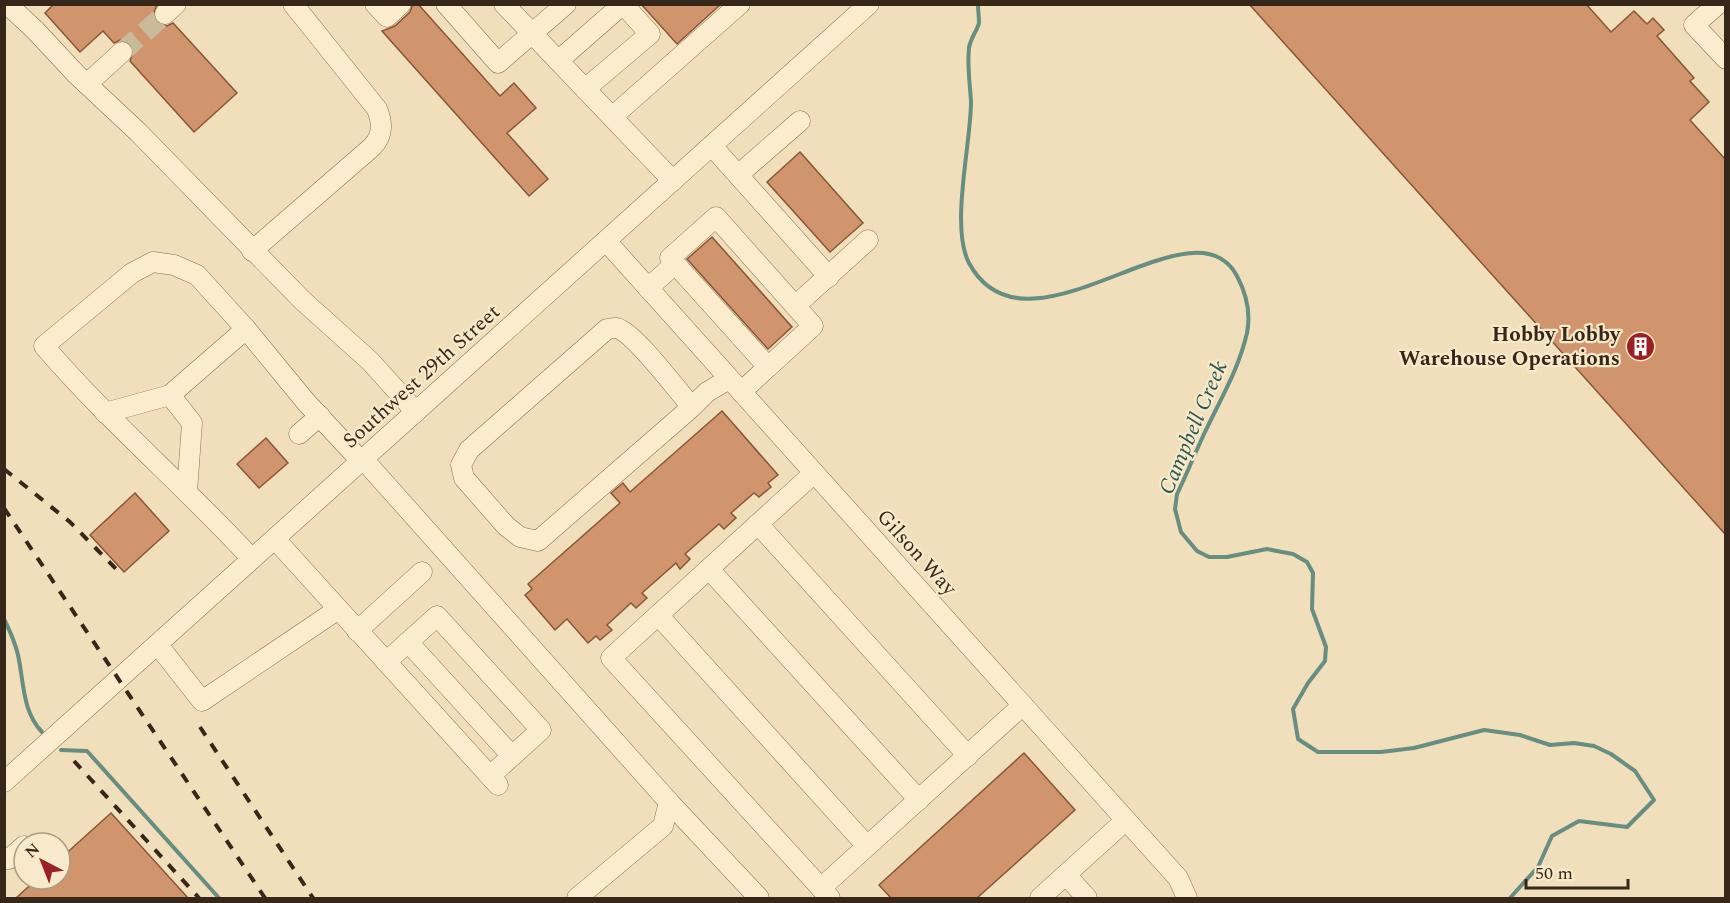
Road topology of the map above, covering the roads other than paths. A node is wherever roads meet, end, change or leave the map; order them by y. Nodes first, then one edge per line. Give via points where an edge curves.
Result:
1 (7, 4) edge
2 (293, 4) edge
3 (375, 4) edge
4 (401, 4) edge
5 (446, 4) edge
6 (504, 4) edge
7 (566, 4) edge
8 (623, 4) edge
9 (740, 4) edge
10 (869, 4) edge
11 (1718, 4) edge
12 (532, 34) junction
13 (122, 52) tunnel mouth
14 (1725, 58) edge
15 (558, 61) junction
16 (87, 84) junction
17 (585, 89) junction
18 (612, 117) junction
19 (800, 121) dead end
20 (712, 146) junction
21 (738, 175) junction
22 (673, 181) junction
23 (868, 240) dead end
24 (606, 241) junction
25 (252, 250) junction
26 (675, 264) junction
27 (829, 277) junction
28 (648, 288) junction
29 (795, 306) junction
30 (246, 329) junction
31 (768, 367) junction
32 (735, 385) junction
33 (170, 395) junction
34 (692, 406) junction
35 (416, 412) junction
36 (105, 413) junction
37 (320, 416) junction
38 (299, 434) dead end
39 (362, 460) junction
40 (814, 473) junction
41 (187, 492) junction
42 (758, 524) junction
43 (275, 539) junction
44 (252, 559) junction
45 (709, 569) junction
46 (422, 572) dead end
47 (337, 610) junction
48 (658, 615) junction
49 (357, 631) junction
50 (408, 642) junction
51 (158, 645) junction
52 (386, 662) junction
53 (1023, 705) junction
54 (512, 756) junction
55 (968, 756) junction
56 (4, 782) edge
57 (919, 800) junction
58 (669, 802) junction
59 (1126, 820) junction
60 (867, 846) junction
61 (1066, 875) junction
62 (825, 893) edge
63 (577, 898) edge
64 (759, 898) edge
65 (1040, 898) edge
66 (1088, 898) edge
67 (1187, 898) edge

1 - 16 street
2 - 25 street via 377,110 381,127 372,147
3 - 4 street via 387,17
5 - 12 street via 498,63
6 - 12 street
7 - 12 street
8 - 15 street
8 - 17 street via 650,34
9 - 18 street
10 - 20 street, Southwest 29th Street
11 - 14 street via 1694,25
12 - 15 street
13 - 16 street
15 - 17 street
16 - 25 street
17 - 18 street
18 - 22 street
19 - 21 street
20 - 21 street
20 - 22 street, Southwest 29th Street
21 - 27 street
22 - 24 street, Southwest 29th Street
23 - 27 street
24 - 28 street, Gilson Way
24 - 35 street, Southwest 29th Street
25 - 35 street via 370,361
26 - 28 street
26 - 29 street via 670,258 716,217
26 - 31 street
27 - 29 street
28 - 32 street, Gilson Way
29 - 31 street via 813,326
30 - 33 street
30 - 36 street via 197,275 174,265 153,262 132,273 44,346
30 - 37 street
31 - 32 street
32 - 34 street via 707,392
32 - 40 street, Gilson Way
33 - 36 street
33 - 41 street via 192,423
34 - 34 street via 538,541 520,537 506,526 464,478 461,465 469,450 608,329 625,331
35 - 39 street, Southwest 29th Street
36 - 41 street
37 - 38 street
37 - 39 street
39 - 43 street, Southwest 29th Street
39 - 58 street
40 - 42 street
40 - 53 street, Gilson Way
41 - 44 street
42 - 45 street
42 - 55 street
43 - 44 street, Southwest 29th Street
43 - 47 street
44 - 51 street, Southwest 29th Street
45 - 48 street
45 - 57 street
46 - 49 street
47 - 49 street
47 - 51 street via 202,701
48 - 60 street
48 - 62 street via 611,658
49 - 52 street
50 - 52 street
50 - 54 street
50 - 54 street via 437,616 541,730
51 - 56 street, Southwest 29th Street
52 - 54 street via 494,780
53 - 55 street
53 - 59 street, Gilson Way
55 - 57 street
57 - 60 street
58 - 63 street via 663,826
58 - 64 street
59 - 61 street
59 - 67 street, Gilson Way via 1178,878
60 - 62 street
61 - 65 street
61 - 66 street

